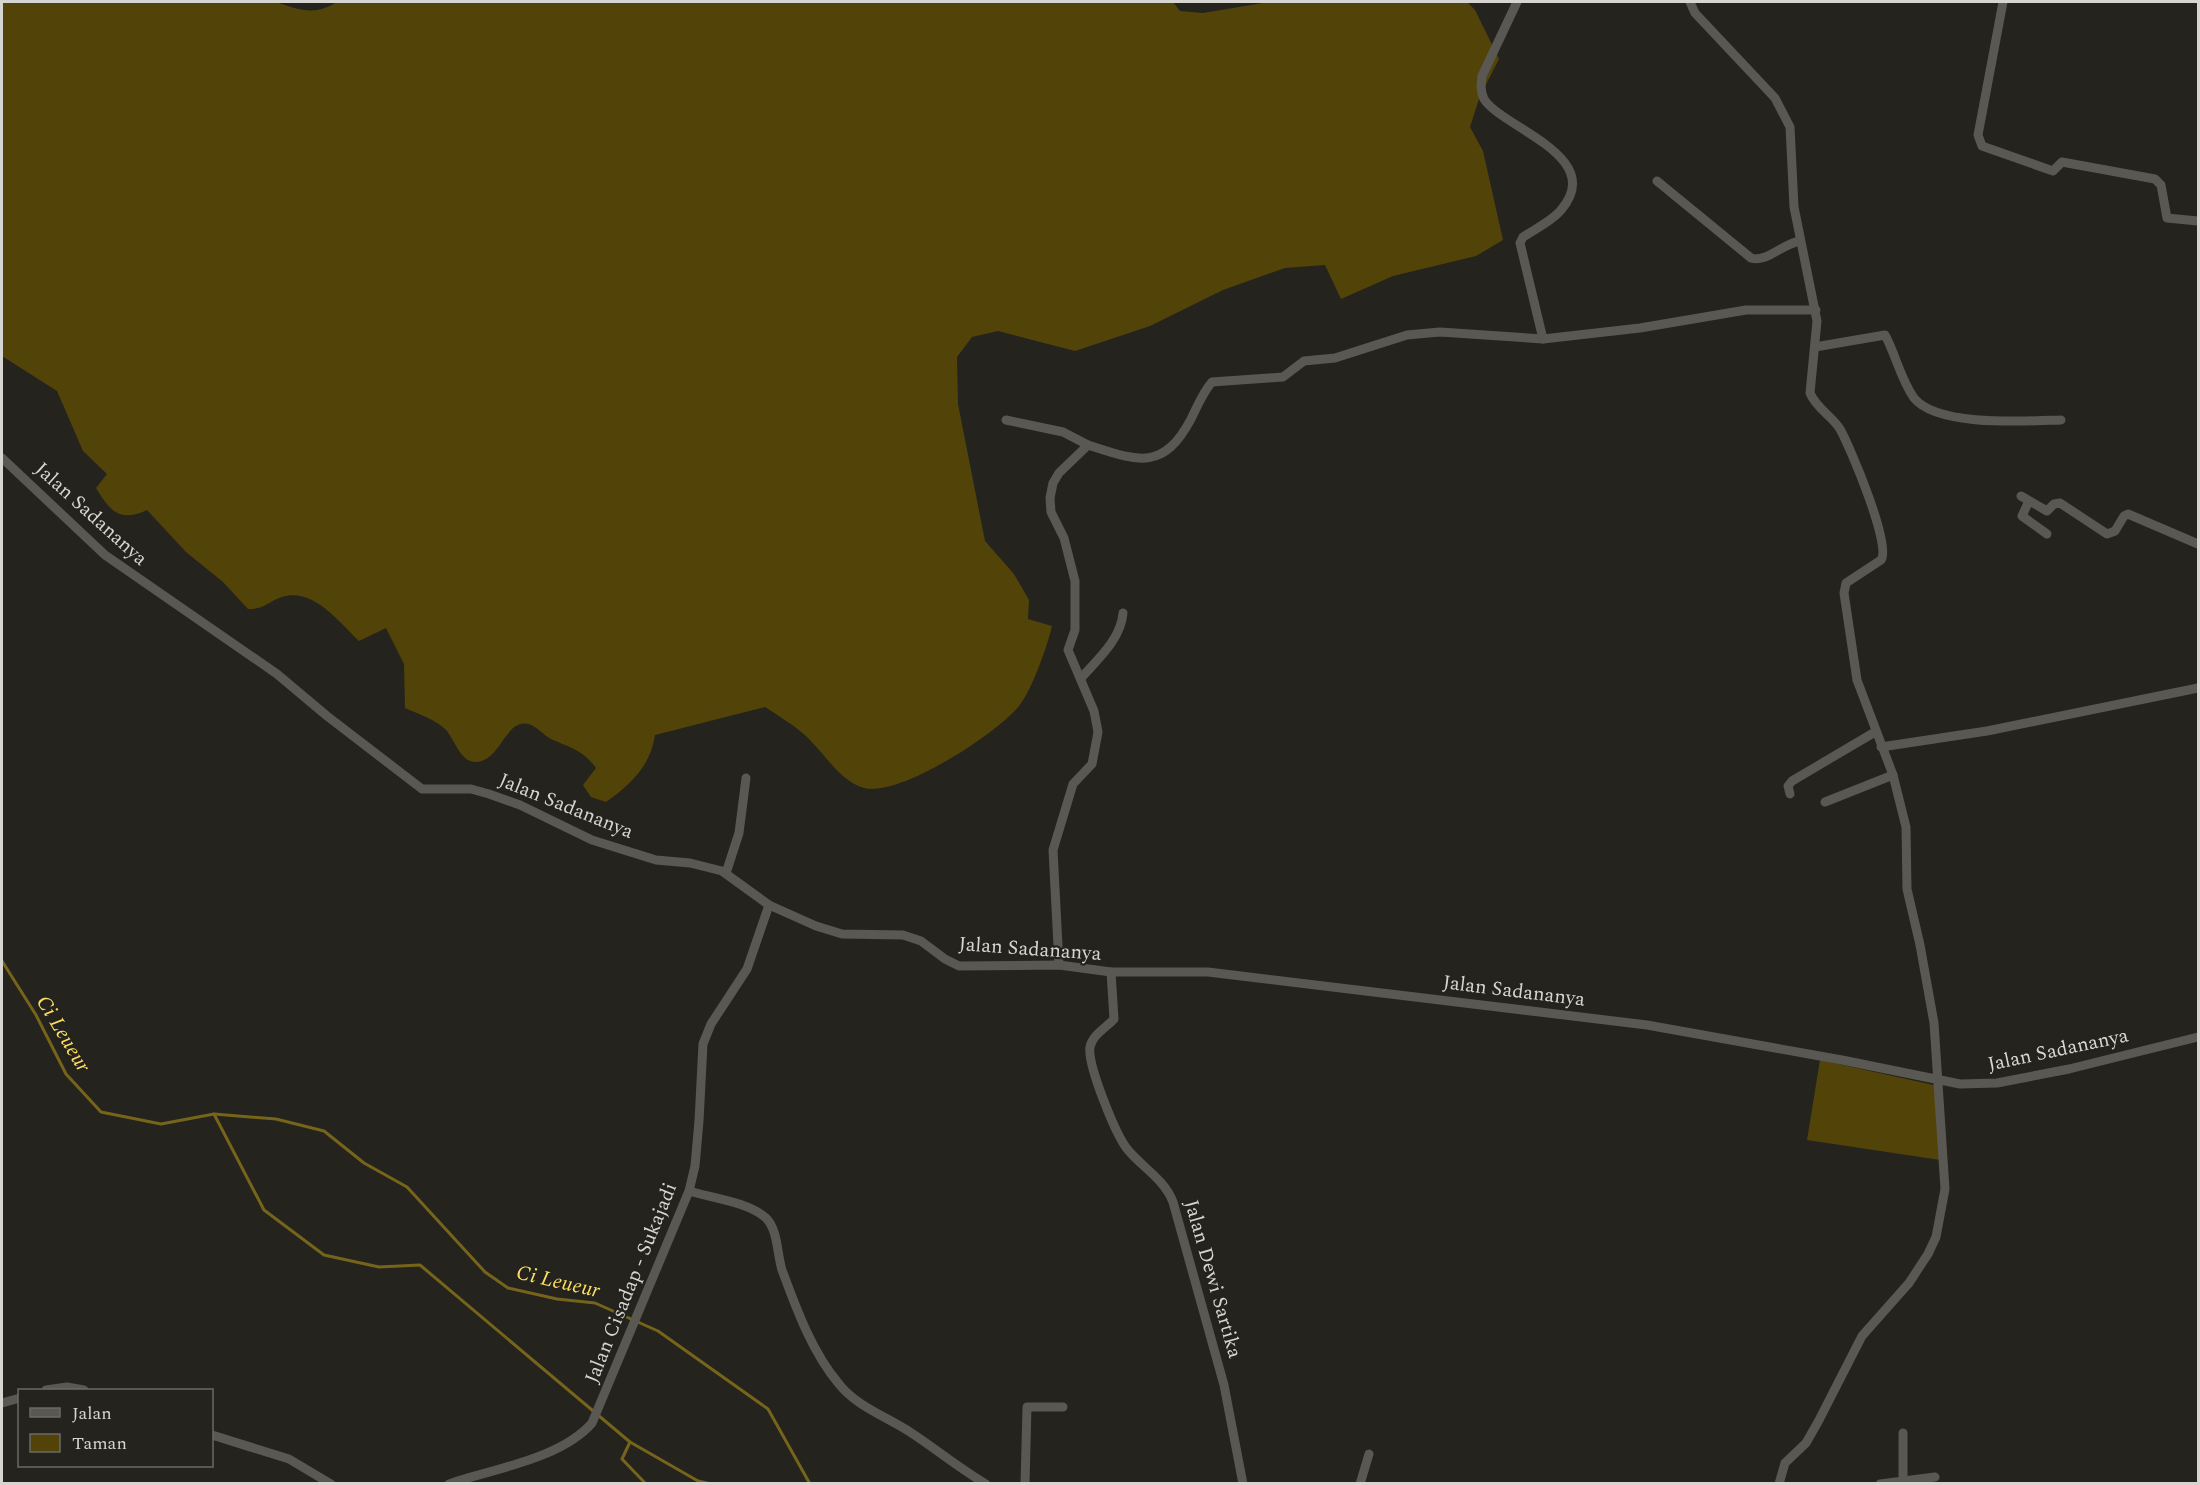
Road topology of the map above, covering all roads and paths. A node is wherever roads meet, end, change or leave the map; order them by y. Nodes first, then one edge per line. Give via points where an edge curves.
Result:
1 (1517, 2) edge
2 (1690, 2) edge
3 (2003, 2) edge
4 (1657, 180) dead end
5 (2199, 221) edge
6 (1800, 241) junction
7 (1816, 310) junction
8 (1543, 339) junction
9 (1815, 347) junction
10 (1006, 420) dead end
11 (2061, 420) dead end
12 (1088, 445) junction
13 (2, 458) edge
14 (2047, 534) dead end
15 (2199, 544) edge
16 (1123, 613) dead end
17 (1082, 677) junction
18 (2199, 688) edge
19 (1875, 732) junction
20 (1881, 747) junction
21 (1893, 775) junction
22 (746, 778) dead end
23 (1790, 794) dead end
24 (1825, 802) dead end
25 (726, 873) junction
26 (769, 906) junction
27 (1059, 965) junction
28 (1111, 972) junction
29 (2199, 1037) edge
30 (1939, 1080) junction
31 (689, 1191) junction
32 (53, 1389) edge
33 (78, 1389) edge
34 (18, 1399) edge
35 (2, 1403) edge
36 (1063, 1407) dead end
37 (1903, 1433) dead end
38 (213, 1436) edge
39 (1369, 1454) dead end
40 (1935, 1477) dead end
41 (1903, 1480) junction
42 (331, 1484) edge
43 (449, 1484) edge
44 (986, 1484) edge
45 (1025, 1484) edge
46 (1243, 1484) edge
47 (1360, 1484) edge
48 (1779, 1484) edge
49 (1880, 1484) edge

1 - 8 street via 1482,76 1481,86 1490,106 1548,145 1569,175 1570,193 1561,210 1520,243
2 - 6 street via 1695,13 1775,98 1785,114 1790,127 1794,207
3 - 5 street via 1978,135 1982,146 2053,171 2062,162 2155,179 2161,185 2168,218
4 - 6 street via 1751,258 1766,258 1786,244
6 - 7 street
7 - 8 street via 1746,310
7 - 9 street
8 - 12 street via 1440,332 1407,335 1335,358 1304,361 1283,377 1214,382 1179,439 1156,458 1138,459
9 - 11 street via 1881,336 1887,338 1893,359 1914,398 1924,406 1953,418 2002,422
9 - 19 street via 1810,393 1840,430 1870,502 1884,549 1884,558 1850,580 1844,590 1857,680
10 - 12 street via 1063,432
12 - 17 street via 1059,473 1050,498 1051,512 1064,538 1075,581 1075,630 1068,650
13 - 25 street, Jalan Sadananya via 105,555 277,674 422,789 471,789 520,805 592,840 656,860 698,864
14 - 15 street via 2022,516 2025,498 2047,511 2060,503 2107,534 2115,531 2128,514
16 - 17 street via 1110,645
17 - 27 street via 1098,732 1092,764 1073,784 1053,850
18 - 20 street via 1987,731
19 - 20 street
19 - 23 street via 1792,781 1788,786
20 - 21 street
21 - 24 street
21 - 30 street via 1906,827 1907,889 1926,975
22 - 25 street via 740,826
25 - 26 street, Jalan Sadananya
26 - 27 street, Jalan Sadananya via 842,934 913,938 959,966
26 - 31 street, Jalan Cisadap - Sukajadi via 747,969 711,1024 703,1044 695,1166
27 - 28 street, Jalan Sadananya
28 - 30 street, Jalan Sadananya via 1208,972 1647,1025
28 - 46 street, Jalan Dewi Sartika via 1114,1018 1090,1049 1097,1080 1123,1143 1162,1183 1173,1202 1224,1384
29 - 30 street, Jalan Sadananya via 1997,1083
30 - 48 street via 1945,1189 1936,1237 1909,1284 1862,1336 1806,1443 1785,1463
31 - 43 street, Jalan Cisadap - Sukajadi via 605,1395 588,1427 567,1442 511,1465
31 - 44 street via 752,1210 765,1218 795,1304 839,1385
32 - 33 street
34 - 35 street
36 - 45 street via 1027,1407
37 - 41 street
38 - 42 street via 289,1459
39 - 47 street
40 - 41 street
41 - 49 street

